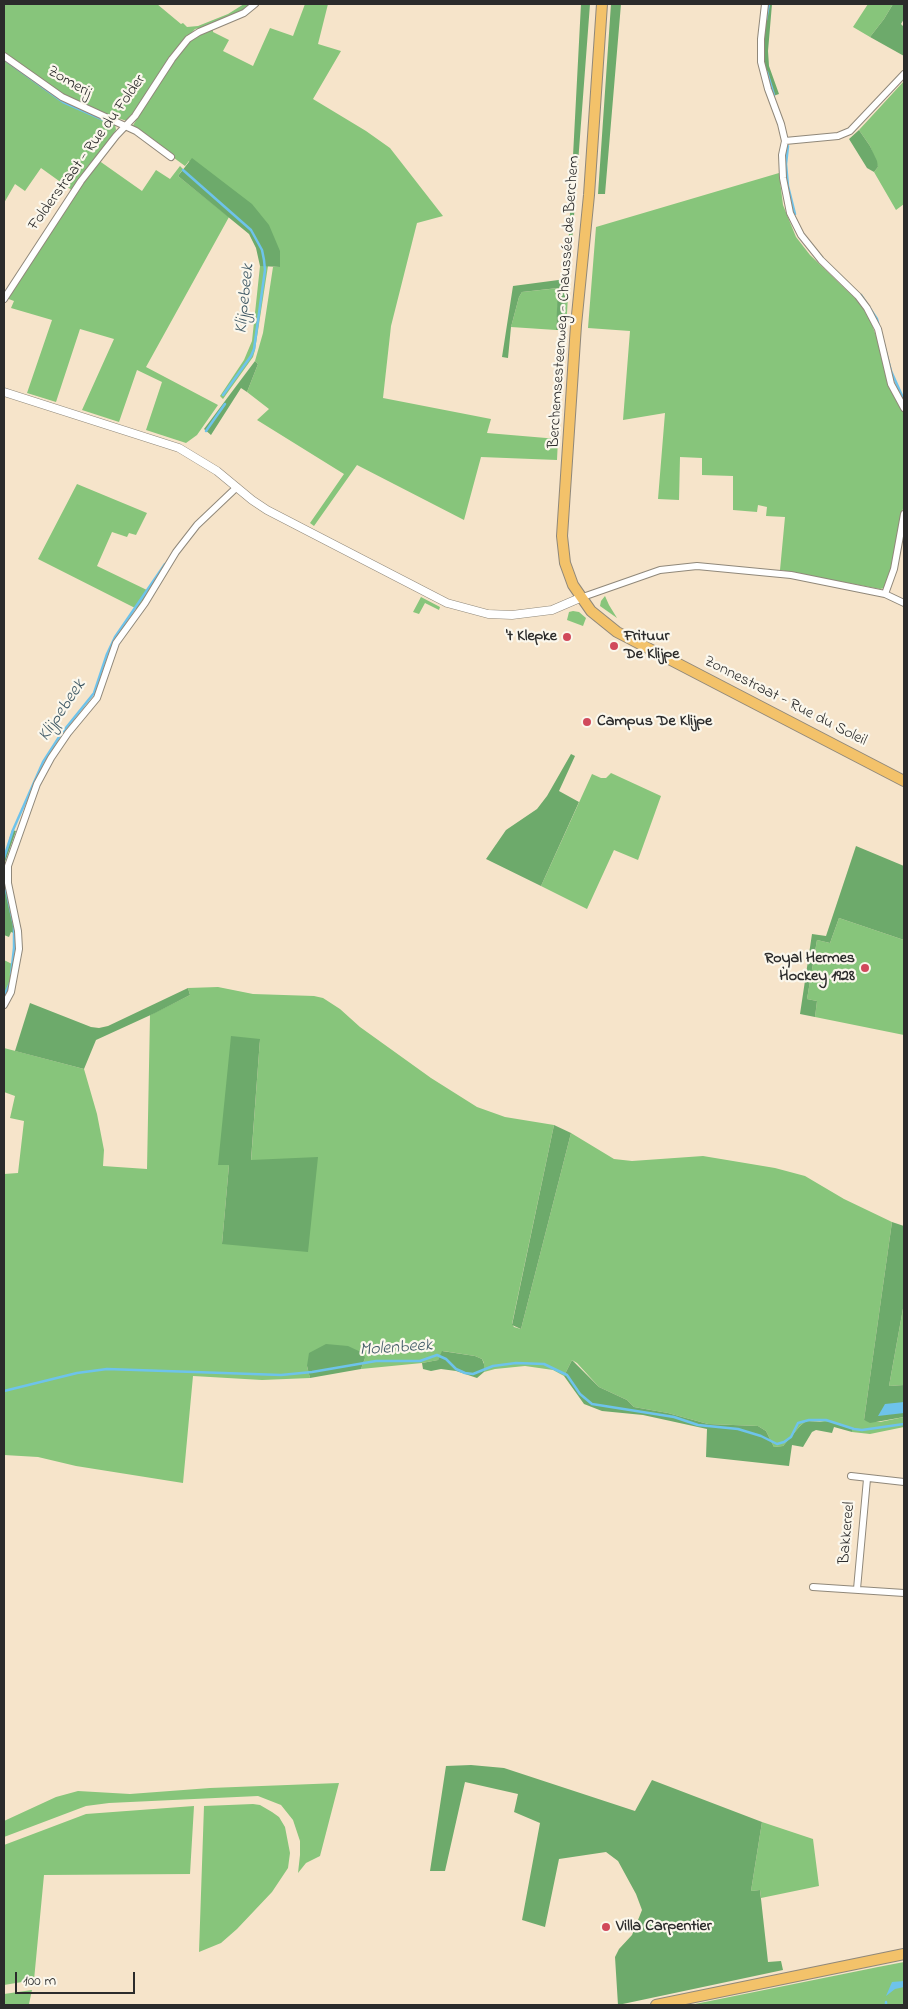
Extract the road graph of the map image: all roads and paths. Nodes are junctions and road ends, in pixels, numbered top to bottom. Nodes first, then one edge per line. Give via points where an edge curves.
1 (255, 4) edge
2 (602, 4) edge
3 (765, 4) edge
4 (4, 56) edge
5 (904, 74) edge
6 (125, 125) junction
7 (785, 141) junction
8 (171, 157) dead end
9 (4, 299) edge
10 (4, 392) edge
11 (904, 408) edge
12 (237, 487) junction
13 (904, 514) edge
14 (885, 594) junction
15 (580, 598) junction
16 (904, 603) edge
17 (904, 781) edge
18 (4, 1005) edge
19 (851, 1476) dead end
20 (867, 1479) junction
21 (904, 1482) edge
22 (813, 1587) dead end
23 (857, 1589) junction
24 (904, 1593) edge
25 (904, 1954) edge
26 (656, 2005) edge

1 - 6 street, Folderstraat - Rue du Folder via 244,13 188,40 135,116
2 - 15 main road, Berchemsesteenweg - Chaussée de Berchem via 562,536 565,563
3 - 7 street via 761,62
4 - 6 street, Zomerij via 62,97
5 - 7 street via 850,131 838,136
6 - 8 street, Zomerij
6 - 9 street, Folderstraat - Rue du Folder via 82,181
7 - 11 street via 783,178 794,222 826,266 867,308 878,329 892,384
10 - 12 street via 179,448 200,459
12 - 15 street via 267,510 457,607 488,614 524,614 552,610
12 - 18 street via 197,525 176,552 116,643 97,698 68,733 37,784 8,866 19,949 11,992
13 - 14 street via 894,569
14 - 15 street via 791,575 697,566 660,570
14 - 16 street
15 - 17 main road, Zonnestraat - Rue du Soleil via 617,632
19 - 20 street
20 - 21 street
20 - 23 street, Bakkereel
22 - 23 street, Bakkereel
23 - 24 street, Bakkereel
25 - 26 main road

